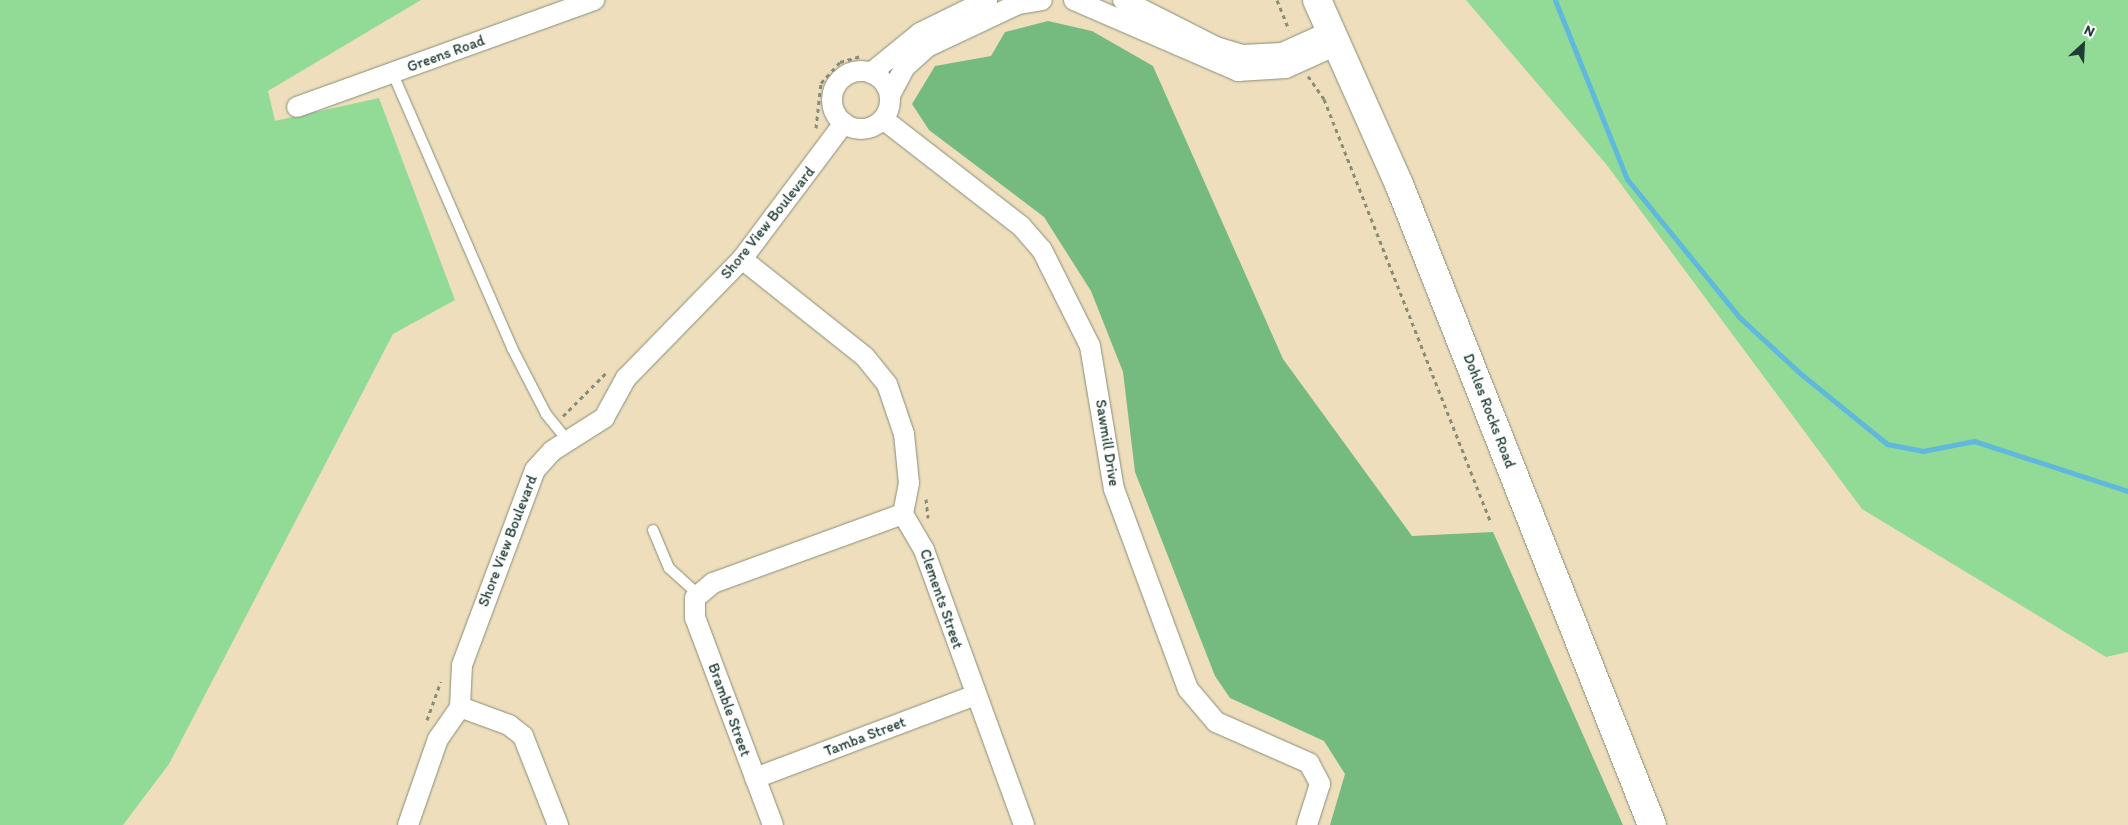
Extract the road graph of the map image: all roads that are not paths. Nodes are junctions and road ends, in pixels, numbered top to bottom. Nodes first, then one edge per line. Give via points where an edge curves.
1 (594, 0) edge
2 (987, 0) edge
3 (1042, 0) edge
4 (1074, 0) edge
5 (1123, 0) edge
6 (1317, 0) edge
7 (1334, 38) junction
8 (869, 63) junction
9 (393, 74) junction
10 (890, 95) junction
11 (297, 107) dead end
12 (883, 119) junction
13 (844, 124) junction
14 (742, 258) junction
15 (567, 440) junction
16 (903, 514) junction
17 (653, 530) dead end
18 (698, 594) junction
19 (976, 695) junction
20 (460, 707) junction
21 (755, 778) junction
22 (408, 825) edge
23 (558, 825) edge
24 (773, 825) edge
25 (1024, 825) edge
26 (1307, 825) edge
27 (1652, 825) edge

1 - 9 street, Greens Road
2 - 8 street
3 - 10 street via 1010,8 927,47 905,67
4 - 7 street via 1099,7 1207,61 1238,71 1286,68
5 - 7 street via 1216,47 1242,55 1282,53
6 - 7 street, Dohles Rocks Road
7 - 27 street, Dohles Rocks Road via 1399,184
8 - 10 street
8 - 13 street via 838,83 834,109
9 - 11 street, Greens Road
9 - 15 lane via 512,348 546,414
10 - 12 street
12 - 13 street via 860,129
12 - 26 street, Sawmill Drive via 1021,226 1042,250 1094,359 1114,489 1188,689 1216,722 1309,763 1320,784
13 - 14 street, Shore View Boulevard
14 - 15 street, Shore View Boulevard via 626,378 604,418
14 - 16 street via 859,352 887,384 904,434 909,479
15 - 20 street, Shore View Boulevard via 542,460 524,492 462,668
16 - 18 street via 712,583
16 - 19 street, Clements Street via 921,542
17 - 18 lane via 668,568
18 - 21 street, Bramble Street via 695,618
19 - 21 street, Tamba Street
19 - 25 street, Clements Street
20 - 22 street via 438,739
20 - 23 street via 509,725 523,736
21 - 24 street, Bramble Street

